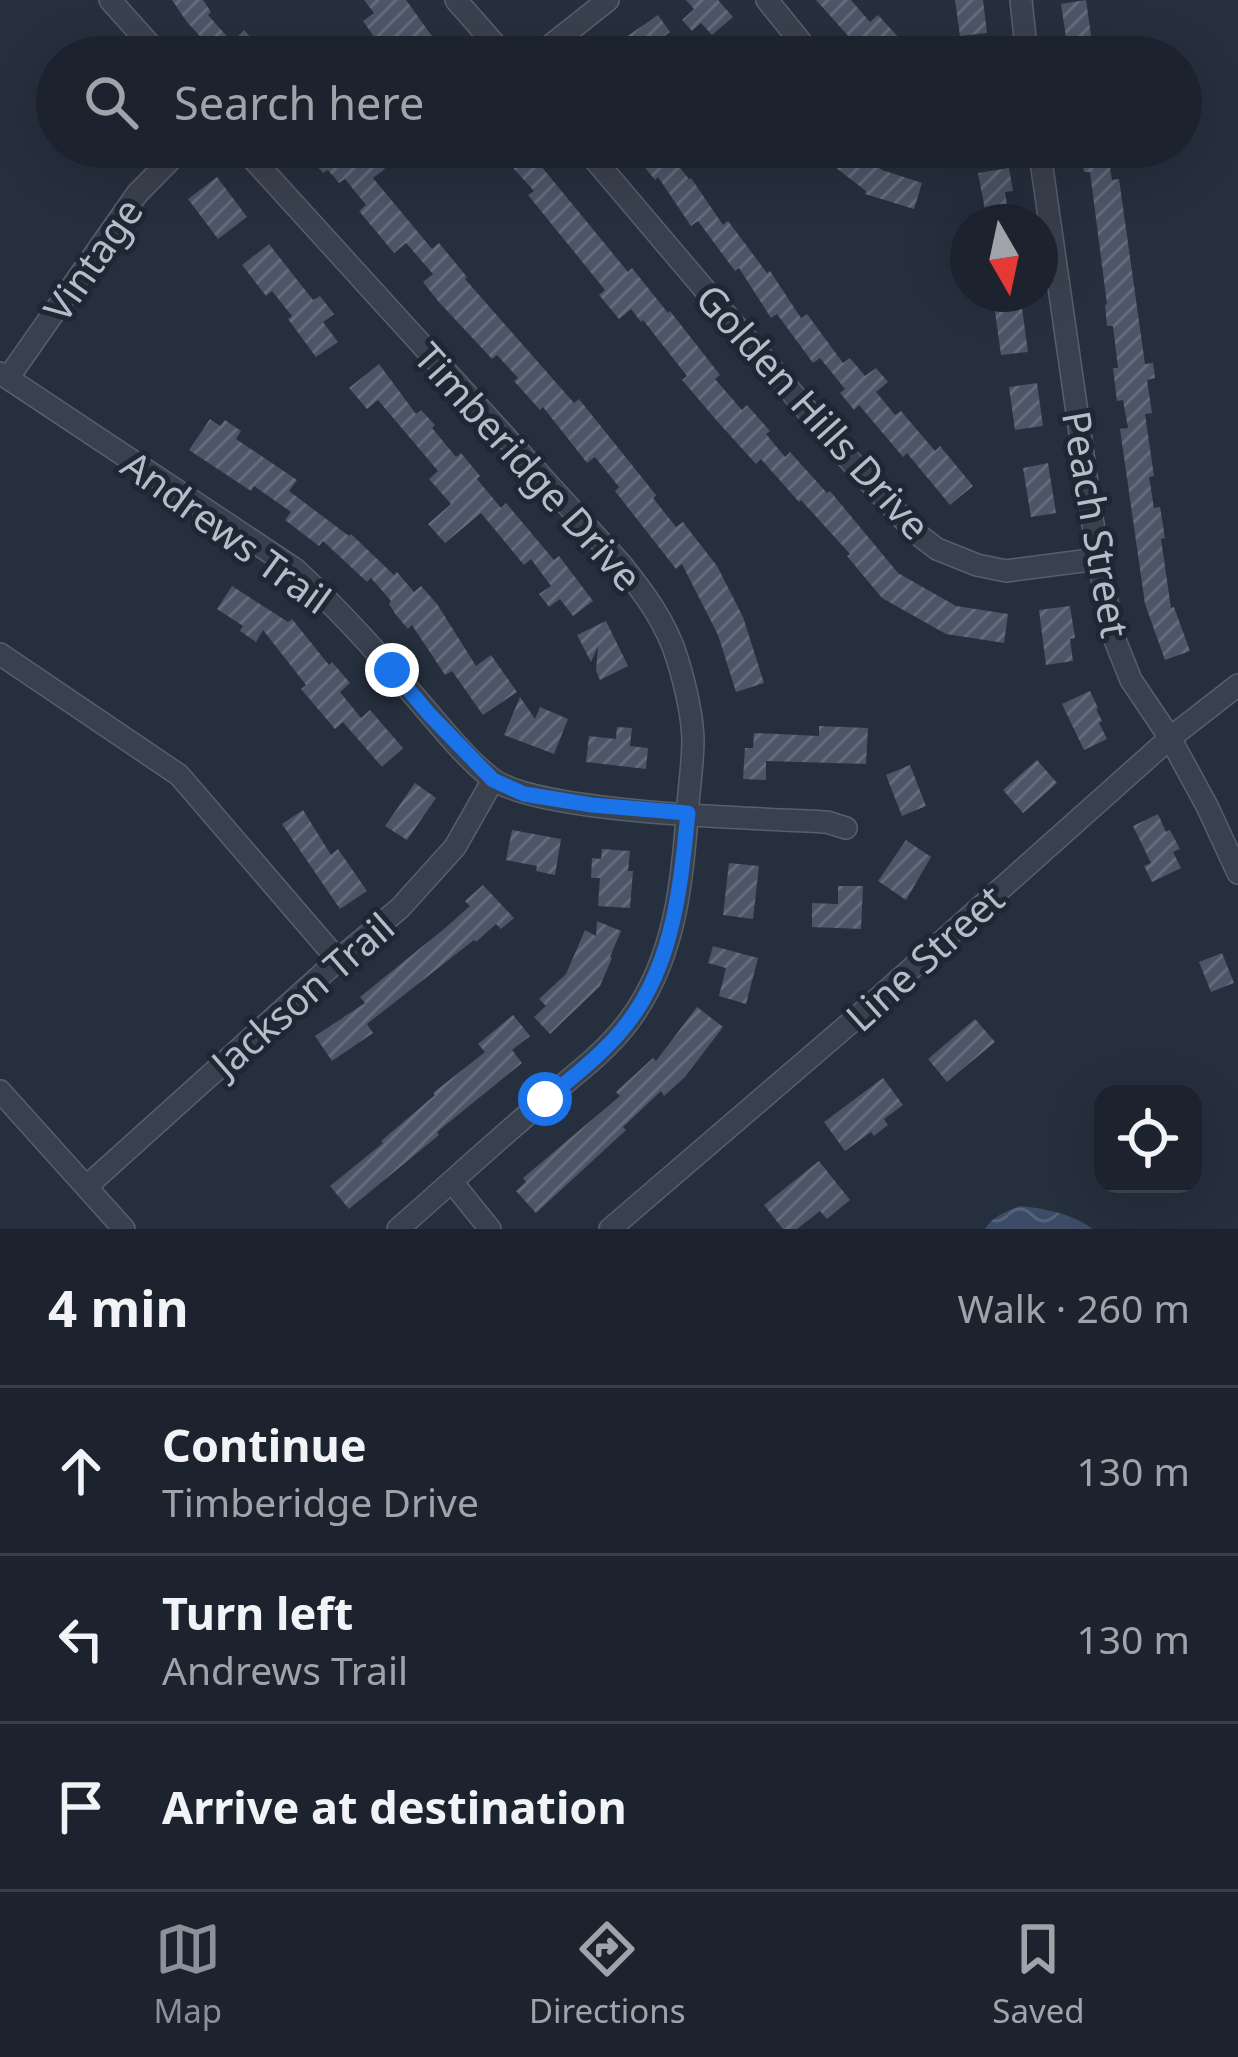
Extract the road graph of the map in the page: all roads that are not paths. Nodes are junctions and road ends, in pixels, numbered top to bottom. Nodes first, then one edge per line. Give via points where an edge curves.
1 (110, 0) edge
2 (456, 0) edge
3 (608, 0) edge
4 (767, 0) edge
5 (1021, 0) edge
6 (142, 36) edge
7 (488, 36) edge
8 (563, 36) edge
9 (797, 36) edge
10 (1025, 36) edge
11 (162, 168) edge
12 (261, 168) edge
13 (602, 168) edge
14 (1042, 168) edge
15 (4, 376) edge
16 (1097, 559) junction
17 (0, 653) edge
18 (1238, 685) edge
19 (1170, 738) junction
20 (493, 780) junction
21 (688, 813) junction
22 (845, 828) dead end
23 (1238, 873) edge
24 (338, 960) junction
25 (0, 1091) edge
26 (452, 1182) junction
27 (87, 1186) junction
28 (124, 1229) edge
29 (398, 1229) edge
30 (490, 1229) edge
31 (610, 1229) edge

1 - 6 street
2 - 7 street
3 - 8 street
4 - 9 street
5 - 10 street
11 - 15 street, Vintage
12 - 21 street, Timberidge Drive via 651,603 688,699
13 - 16 street, Golden Hills Drive via 916,532 977,566 1006,572
14 - 16 street, Peach Street
15 - 20 street, Andrews Trail via 295,569
16 - 19 street, Peach Street via 1131,680
17 - 24 street via 179,775
18 - 19 street, Line Street
19 - 23 street, Peach Street
19 - 31 street, Line Street
20 - 21 street, Andrews Trail via 524,794
20 - 24 street, Jackson Trail via 455,847
21 - 22 street, Andrews Trail
21 - 26 street, Timberidge Drive via 671,932 633,1015 592,1062
24 - 27 street, Jackson Trail
25 - 27 street
26 - 29 street, Timberidge Drive
26 - 30 street
27 - 28 street

